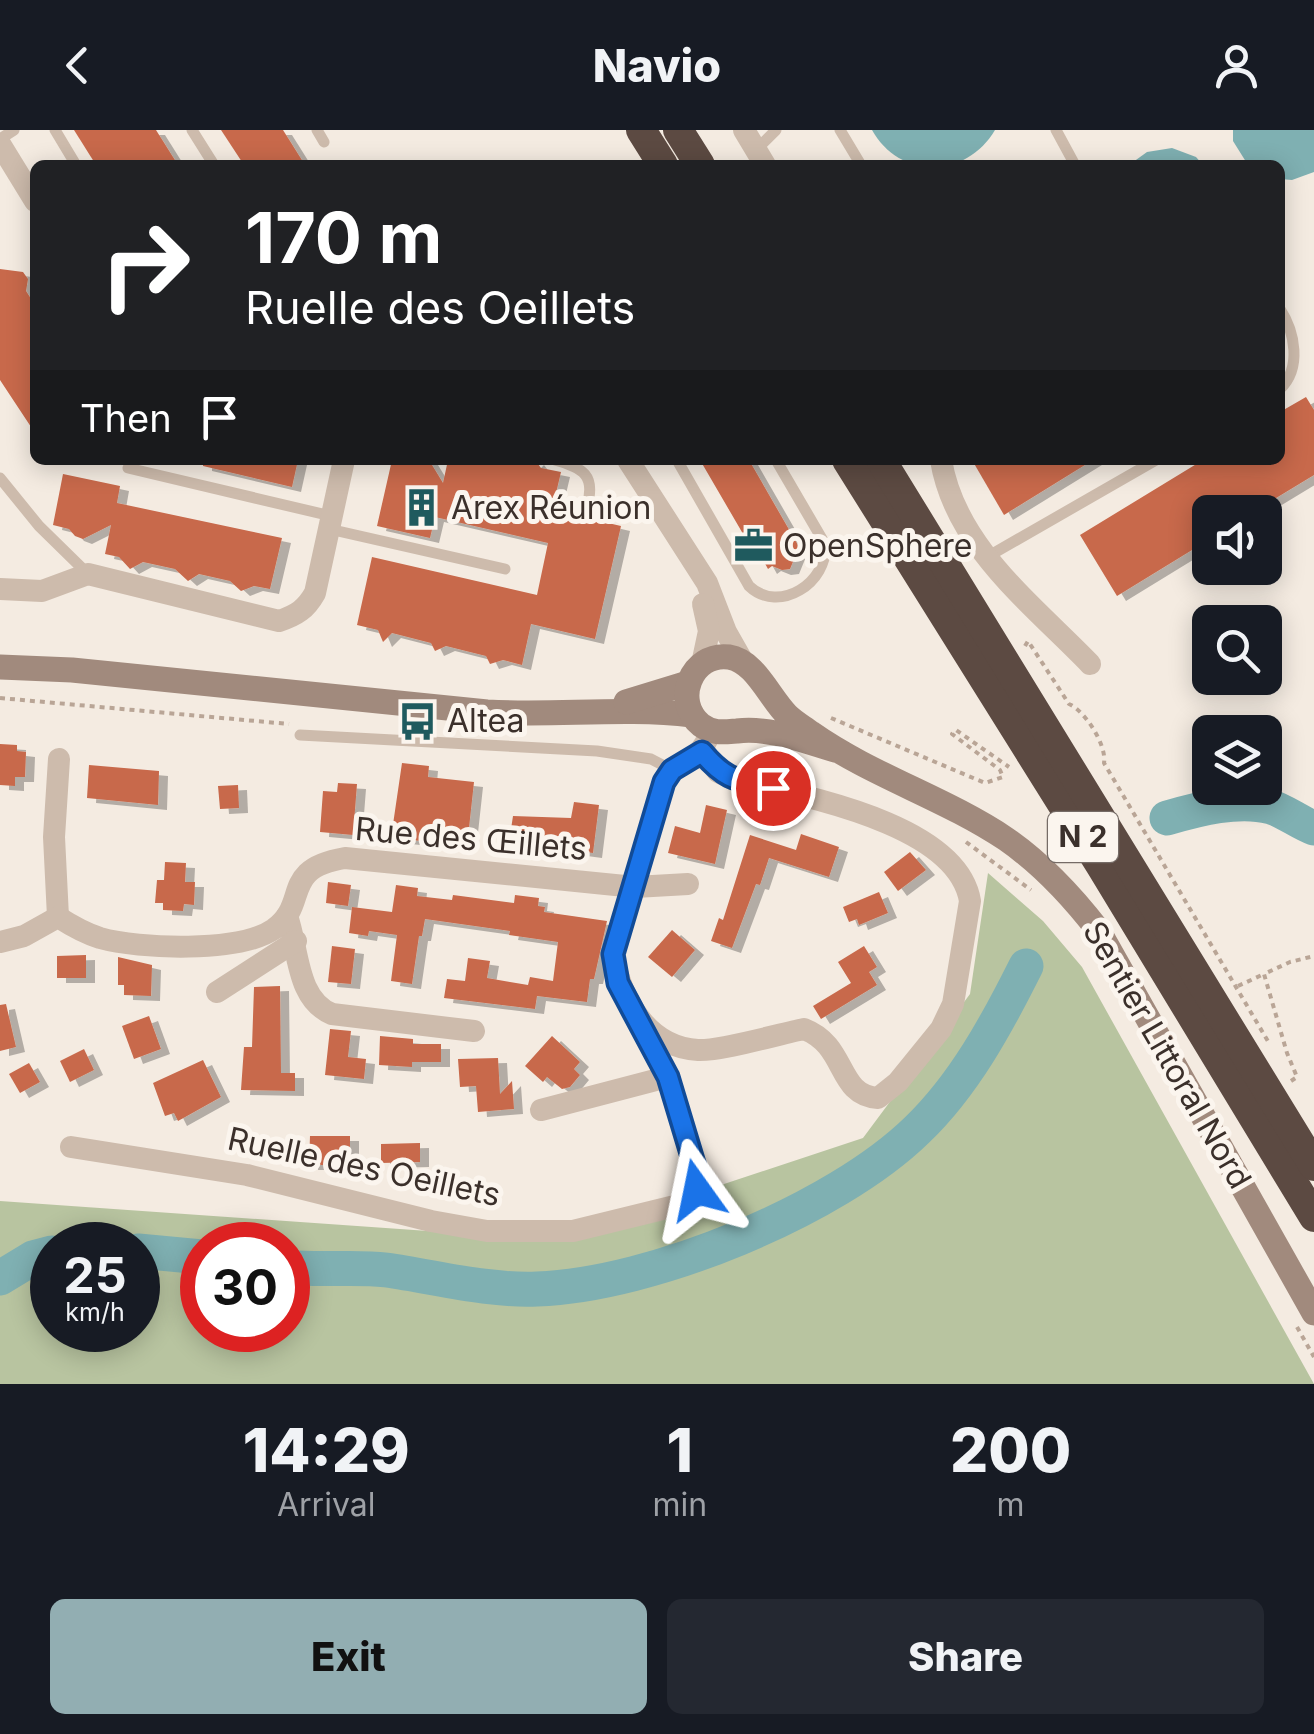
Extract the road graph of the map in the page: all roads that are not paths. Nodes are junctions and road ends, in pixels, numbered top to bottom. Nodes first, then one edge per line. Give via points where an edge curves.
1 (14, 130) edge
2 (55, 130) edge
3 (192, 130) edge
4 (641, 130) edge
5 (678, 130) edge
6 (776, 130) edge
7 (840, 130) edge
8 (1056, 130) edge
9 (0, 141) edge
10 (755, 148) edge
11 (73, 160) edge
12 (211, 160) edge
13 (659, 160) edge
14 (697, 160) edge
15 (859, 160) edge
16 (1071, 160) edge
17 (30, 192) edge
18 (1285, 318) edge
19 (1285, 386) edge
20 (343, 465) edge
21 (571, 465) edge
22 (631, 465) edge
23 (680, 465) edge
24 (779, 465) edge
25 (850, 465) edge
26 (884, 465) edge
27 (943, 465) edge
28 (1147, 465) edge
29 (128, 468) dead end
30 (0, 478) edge
31 (588, 506) dead end
32 (330, 523) junction
33 (690, 558) junction
34 (987, 558) junction
35 (505, 569) dead end
36 (88, 574) junction
37 (0, 589) edge
38 (743, 662) junction
39 (1090, 664) dead end
40 (0, 666) edge
41 (695, 674) junction
42 (762, 686) junction
43 (597, 709) junction
44 (740, 730) junction
45 (701, 733) junction
46 (300, 735) dead end
47 (834, 750) junction
48 (58, 758) dead end
49 (672, 770) junction
50 (688, 884) dead end
51 (634, 887) junction
52 (287, 916) junction
53 (58, 917) junction
54 (296, 941) junction
55 (0, 942) edge
56 (217, 992) dead end
57 (634, 1011) junction
58 (474, 1031) dead end
59 (668, 1077) junction
60 (541, 1110) dead end
61 (71, 1147) dead end
62 (1314, 1166) edge
63 (1314, 1217) edge
64 (1305, 1318) edge

1 - 9 lane
2 - 11 lane
3 - 12 lane
4 - 13 highway
5 - 14 highway
6 - 10 lane
7 - 15 lane
8 - 16 lane
9 - 17 street
18 - 19 lane via 1294,352
20 - 32 street
21 - 31 lane via 588,477
22 - 33 street
23 - 24 lane via 749,586 771,600 813,580 826,556
25 - 63 highway, N 2
26 - 62 highway, N 2
27 - 34 street via 954,505
28 - 34 lane
29 - 32 lane
30 - 36 lane
32 - 35 lane
32 - 36 street via 315,593 308,606 280,621
33 - 38 street
33 - 41 street via 709,631
34 - 39 street
36 - 37 street via 42,592
38 - 41 street via 722,657
38 - 42 street
40 - 43 street via 487,712
41 - 43 street
41 - 45 street via 686,699
42 - 44 street via 759,712
42 - 47 street via 788,717
43 - 45 street
44 - 45 street
44 - 47 street
45 - 49 street
45 - 57 street, Ruelle des Oeillets via 718,772 871,815 920,840 955,869 970,901 953,1004 920,1056 878,1098 849,1084 821,1036 804,1029 699,1050 654,1034
46 - 49 lane via 597,751 650,759
47 - 64 street via 1004,838 1070,893 1098,930
48 - 53 street
49 - 51 street, Ruelle des Oeillets
50 - 51 street, Rue des Œillets
51 - 52 street, Rue des Œillets via 345,858 307,873
51 - 57 street, Ruelle des Oeillets via 613,954 618,983
52 - 53 street via 240,943 211,946 113,941
52 - 54 street
53 - 55 street
54 - 56 street
54 - 58 street via 308,998 318,1008
57 - 59 street, Ruelle des Oeillets
59 - 60 street
59 - 61 street, Ruelle des Oeillets via 697,1190 683,1204 573,1231 468,1228 247,1176

